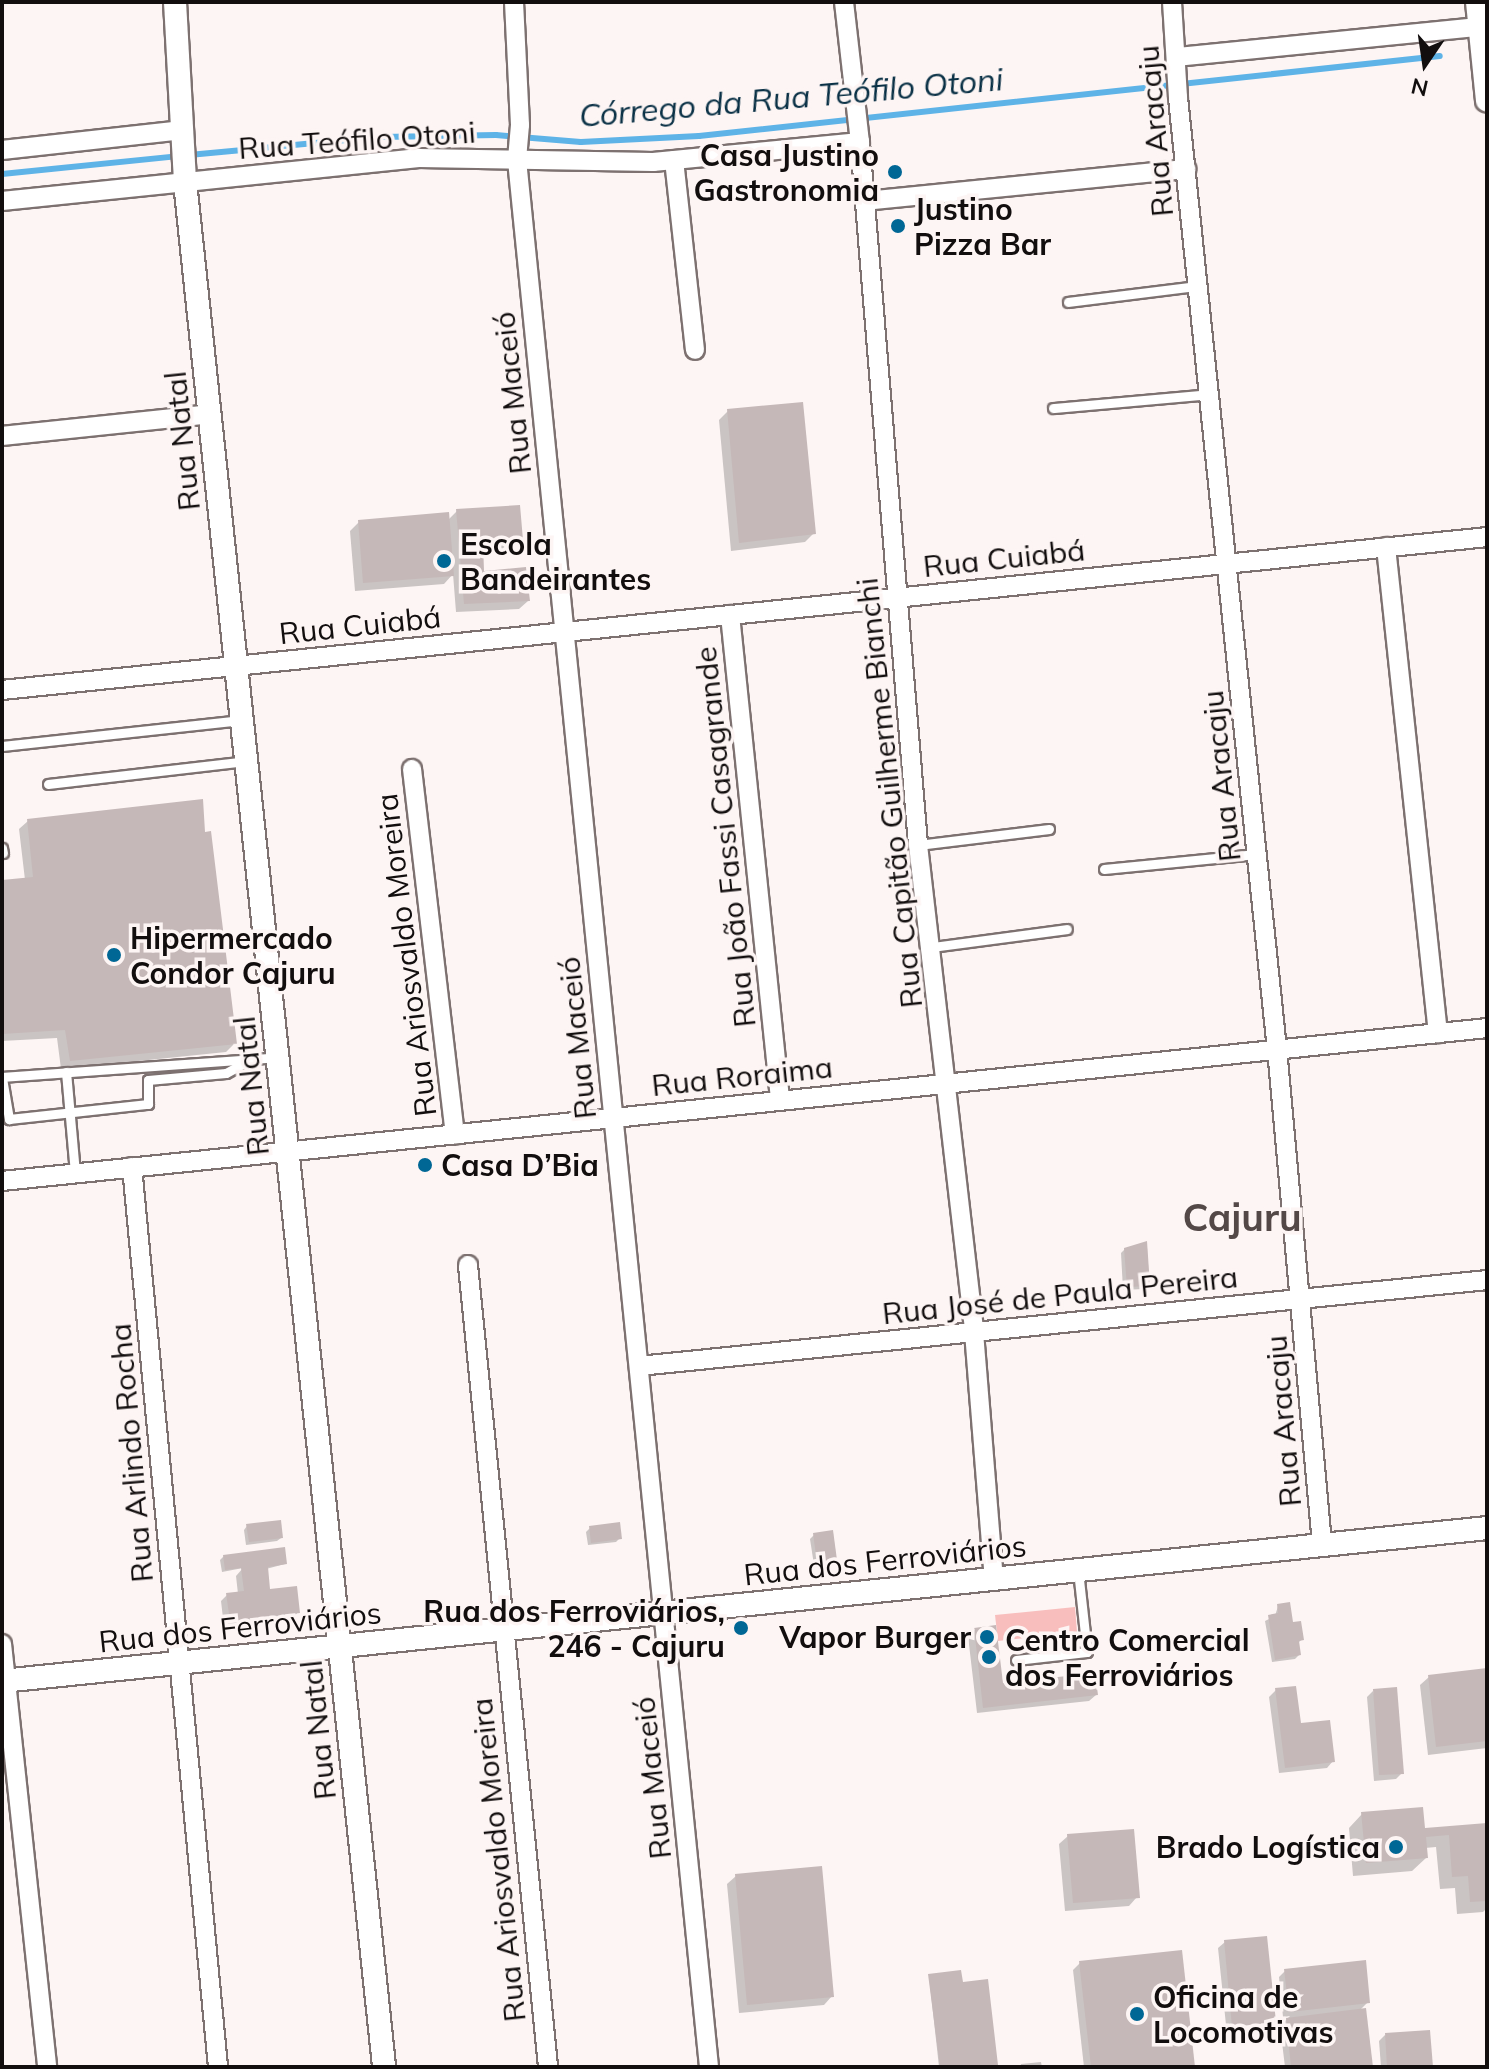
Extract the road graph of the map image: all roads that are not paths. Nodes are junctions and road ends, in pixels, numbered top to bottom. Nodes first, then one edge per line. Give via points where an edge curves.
1 (175, 2) edge
2 (514, 2) edge
3 (844, 2) edge
4 (1172, 2) edge
5 (1477, 2) edge
6 (1480, 27) junction
7 (1178, 65) junction
8 (1487, 100) edge
9 (183, 130) junction
10 (859, 136) junction
11 (2, 150) edge
12 (517, 160) junction
13 (674, 160) junction
14 (1186, 169) junction
15 (185, 182) junction
16 (2, 201) edge
17 (865, 201) junction
18 (1197, 286) junction
19 (1068, 302) dead end
20 (695, 350) dead end
21 (1209, 394) junction
22 (1053, 408) dead end
23 (210, 414) junction
24 (2, 436) edge
25 (1487, 537) edge
26 (1386, 547) junction
27 (1228, 563) junction
28 (897, 597) junction
29 (730, 615) junction
30 (564, 632) junction
31 (236, 666) junction
32 (2, 690) edge
33 (242, 720) junction
34 (2, 746) edge
35 (246, 761) junction
36 (412, 769) dead end
37 (48, 784) dead end
38 (1049, 829) dead end
39 (918, 845) junction
40 (1256, 854) junction
41 (1104, 869) dead end
42 (1067, 929) dead end
43 (932, 947) junction
44 (1487, 1028) edge
45 (1438, 1033) junction
46 (1277, 1049) junction
47 (278, 1057) junction
48 (251, 1059) junction
49 (66, 1072) junction
50 (2, 1077) edge
51 (947, 1083) junction
52 (780, 1100) junction
53 (70, 1112) junction
54 (613, 1118) junction
55 (455, 1134) junction
56 (288, 1151) junction
57 (132, 1167) junction
58 (75, 1173) junction
59 (2, 1181) edge
60 (468, 1265) dead end
61 (1487, 1280) edge
62 (1301, 1299) junction
63 (974, 1332) junction
64 (639, 1366) junction
65 (1487, 1528) edge
66 (1322, 1545) junction
67 (1078, 1570) junction
68 (994, 1579) junction
69 (663, 1613) junction
70 (503, 1630) junction
71 (2, 1644) edge
72 (340, 1647) junction
73 (1016, 1660) dead end
74 (179, 1663) junction
75 (4, 1681) edge
76 (47, 2067) edge
77 (218, 2067) edge
78 (384, 2067) edge
79 (548, 2067) edge
80 (709, 2067) edge

1 - 9 street, Rua Natal
2 - 12 street, Rua Maceió
3 - 10 street, Rua Capitão Guilherme Bianchi
4 - 7 street, Rua Aracaju
5 - 6 street
6 - 7 street
6 - 8 street
7 - 14 street, Rua Aracaju
9 - 11 street
9 - 15 street, Rua Natal
10 - 13 street, Rua Teófilo Otoni
10 - 17 street, Rua Capitão Guilherme Bianchi
12 - 13 street, Rua Teófilo Otoni
12 - 15 street, Rua Teófilo Otoni via 419,158
12 - 30 street, Rua Maceió
13 - 20 street
14 - 17 street
14 - 18 street, Rua Aracaju
15 - 16 street, Rua Teófilo Otoni
15 - 23 street, Rua Natal
17 - 28 street, Rua Capitão Guilherme Bianchi
18 - 19 lane
18 - 21 street, Rua Aracaju
21 - 22 lane
21 - 27 street, Rua Aracaju
23 - 24 street
23 - 31 street, Rua Natal
25 - 26 street, Rua Cuiabá
26 - 27 street, Rua Cuiabá
26 - 45 street
27 - 28 street, Rua Cuiabá
27 - 40 street, Rua Aracaju
28 - 29 street, Rua Cuiabá
28 - 39 street, Rua Capitão Guilherme Bianchi
29 - 30 street, Rua Cuiabá
29 - 52 street, Rua João Fassi Casagrande
30 - 31 street, Rua Cuiabá
30 - 54 street, Rua Maceió
31 - 32 street, Rua Cuiabá
31 - 33 street, Rua Natal
33 - 34 lane
33 - 35 street, Rua Natal
35 - 37 lane
35 - 47 street, Rua Natal
36 - 55 street, Rua Ariosvaldo Moreira
38 - 39 lane
39 - 43 street, Rua Capitão Guilherme Bianchi
40 - 41 lane
40 - 46 street, Rua Aracaju
42 - 43 lane
43 - 51 street, Rua Capitão Guilherme Bianchi
44 - 45 street, Rua Roraima
45 - 46 street, Rua Roraima
46 - 51 street, Rua Roraima
46 - 62 street, Rua Aracaju
47 - 48 lane
47 - 56 street, Rua Natal
48 - 49 lane
48 - 53 lane via 226,1073 148,1080 148,1104
49 - 50 lane
49 - 53 lane
50 - 53 lane via 9,1119
51 - 52 street, Rua Roraima
51 - 63 street, Rua Capitão Guilherme Bianchi
52 - 54 street, Rua Roraima
53 - 58 lane
54 - 55 street, Rua Roraima
54 - 64 street, Rua Maceió
55 - 56 street, Rua Roraima
56 - 57 street, Rua Roraima
56 - 72 street, Rua Natal
57 - 58 street, Rua Roraima
57 - 74 street, Rua Arlindo Rocha
58 - 59 street, Rua Roraima
60 - 70 street, Rua Ariosvaldo Moreira
61 - 62 street, Rua José de Paula Pereira
62 - 63 street, Rua José de Paula Pereira
62 - 66 street, Rua Aracaju
63 - 64 street, Rua José de Paula Pereira
63 - 68 street, Rua Capitão Guilherme Bianchi
64 - 69 street, Rua Maceió
65 - 66 street, Rua dos Ferroviários
66 - 67 street, Rua dos Ferroviários
67 - 68 street, Rua dos Ferroviários
67 - 73 lane via 1087,1652
68 - 69 street, Rua dos Ferroviários
69 - 70 street, Rua dos Ferroviários
69 - 80 street, Rua Maceió
70 - 72 street, Rua dos Ferroviários
70 - 79 street, Rua Ariosvaldo Moreira
71 - 75 street
72 - 74 street, Rua dos Ferroviários
72 - 78 street, Rua Natal
74 - 75 street, Rua dos Ferroviários
74 - 77 street, Rua Arlindo Rocha
75 - 76 street

